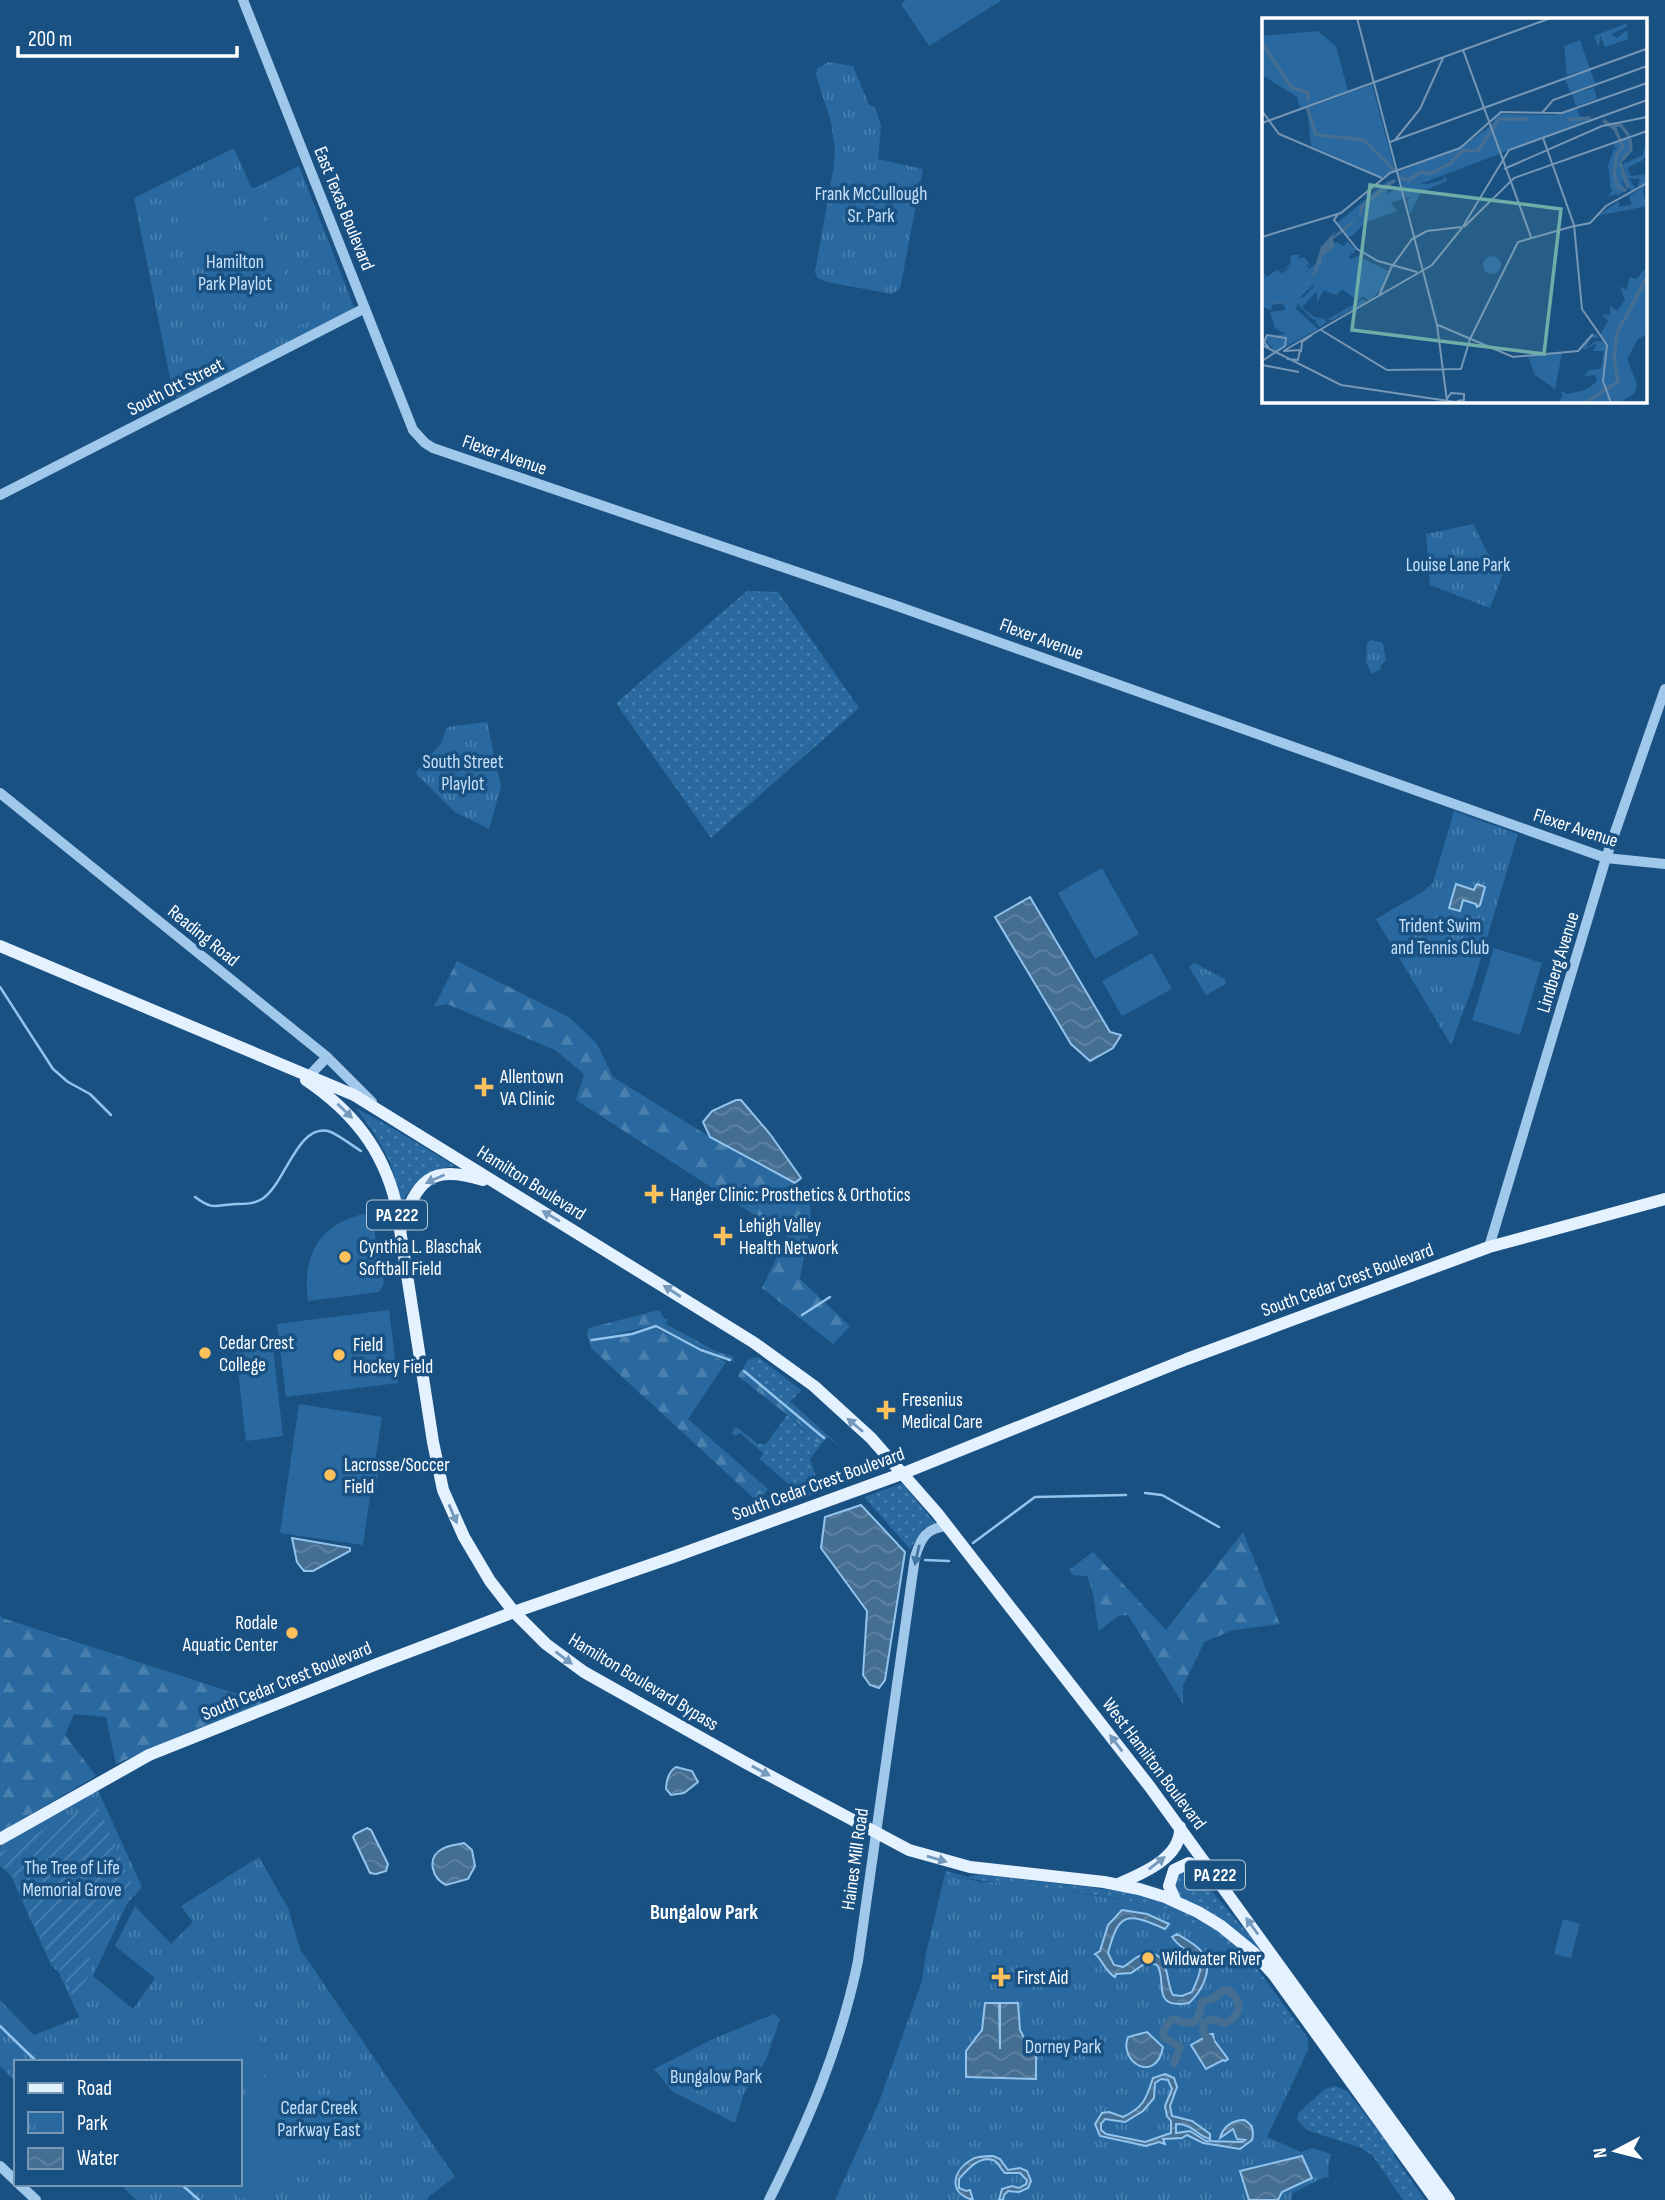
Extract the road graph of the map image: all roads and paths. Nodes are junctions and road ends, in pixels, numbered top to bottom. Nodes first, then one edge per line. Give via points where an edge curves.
1 (243, 0) edge
2 (365, 308) junction
3 (413, 429) joint
4 (0, 495) edge
5 (1665, 689) edge
6 (0, 793) edge
7 (1606, 858) junction
8 (1665, 864) edge
9 (0, 946) edge
10 (327, 1057) junction
11 (291, 1070) junction
12 (309, 1076) junction
13 (380, 1110) junction
14 (500, 1185) junction
15 (1665, 1199) edge
16 (400, 1233) junction
17 (1489, 1247) junction
18 (904, 1473) junction
19 (947, 1526) junction
20 (972, 1558) joint
21 (514, 1612) junction
22 (1180, 1827) junction
23 (874, 1831) junction
24 (0, 1839) edge
25 (1214, 1874) junction
26 (1117, 1884) junction
27 (1176, 1902) junction
28 (0, 2166) edge
29 (14, 2179) edge
30 (21, 2186) edge
31 (36, 2200) edge
32 (768, 2200) edge
33 (1436, 2200) edge
34 (1450, 2200) edge

1 - 2 street, East Texas Boulevard
2 - 3 street, East Texas Boulevard
2 - 4 street, South Ott Street
3 - 7 street, Flexer Avenue via 435,449 897,606
5 - 7 street, Lindberg Avenue
6 - 10 street, Reading Road
7 - 8 street, Flexer Avenue
7 - 17 street, Lindberg Avenue
9 - 11 main road, Hamilton Boulevard / PA 222
10 - 12 street
10 - 13 street, Reading Road
11 - 12 main road, Hamilton Boulevard / PA 222
11 -> 16 main road, Hamilton Boulevard Bypass / PA 222 via 345,1109 368,1137 391,1186
12 - 13 main road, Hamilton Boulevard / PA 222
13 - 14 main road, Hamilton Boulevard / PA 222
14 -> 16 main road via 464,1174 436,1176 416,1191
18 -> 14 main road, Hamilton Boulevard / PA 222 via 814,1386 753,1342
15 - 17 main road, South Cedar Crest Boulevard
16 -> 21 main road, Hamilton Boulevard Bypass / PA 222 via 443,1490 476,1560
17 - 18 main road, South Cedar Crest Boulevard via 1187,1359
18 - 19 main road, Hamilton Boulevard / PA 222
18 - 21 main road, South Cedar Crest Boulevard
19 - 20 main road, Hamilton Boulevard / PA 222
19 -> 23 street, Haines Mill Road via 930,1530 915,1557
22 -> 20 main road, West Hamilton Boulevard / PA 222
21 -> 23 main road, Hamilton Boulevard Bypass / PA 222 via 584,1672
21 - 24 main road, South Cedar Crest Boulevard via 149,1755
22 - 25 main road, West Hamilton Boulevard / PA 222
26 -> 22 main road via 1164,1858 1179,1840
23 -> 26 main road, Hamilton Boulevard Bypass / PA 222 via 909,1850 949,1862
23 - 32 street, Haines Mill Road via 858,1961 848,2003 826,2077
25 - 27 main road via 1194,1864 1174,1870 1169,1881
34 -> 25 main road, West Hamilton Boulevard / PA 222
26 - 27 main road, Hamilton Boulevard Bypass / PA 222
27 - 33 main road, PA 222 via 1221,1926 1264,1963
28 - 29 street
30 - 31 street

